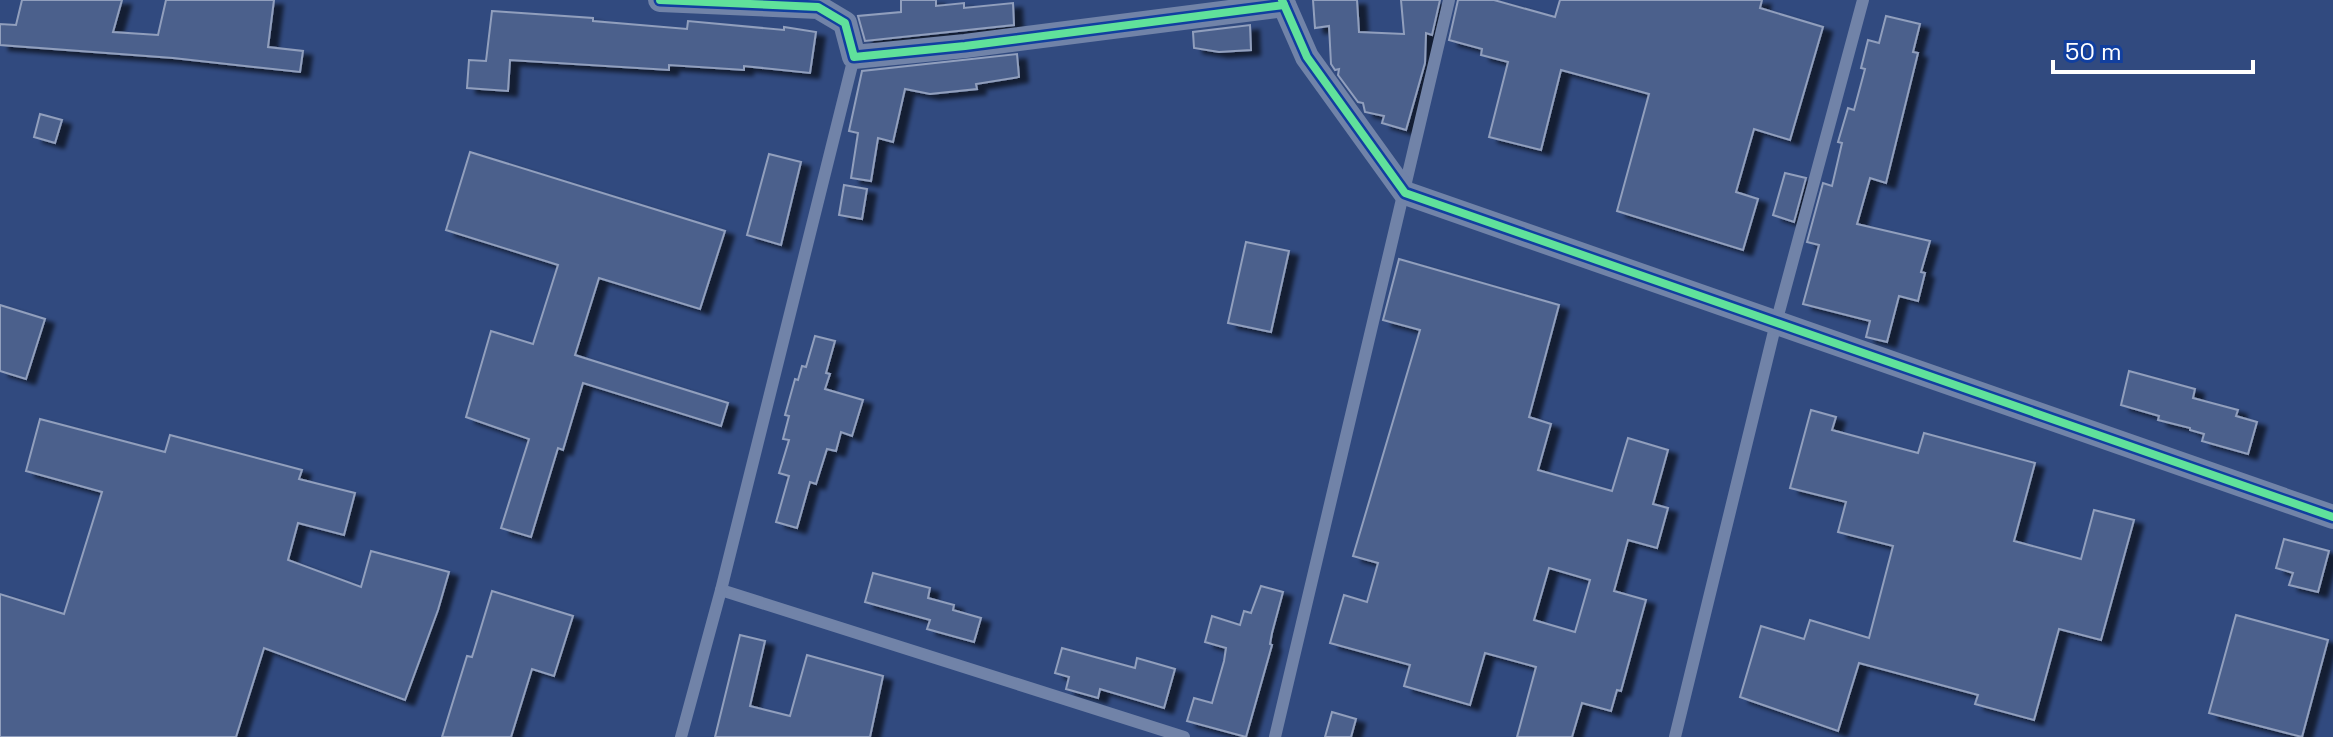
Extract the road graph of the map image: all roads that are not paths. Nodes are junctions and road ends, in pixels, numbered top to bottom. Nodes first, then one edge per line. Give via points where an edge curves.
1 (660, 0) edge
2 (1449, 0) edge
3 (1863, 0) edge
4 (1283, 3) edge
5 (854, 57) junction
6 (1405, 193) junction
7 (1776, 323) junction
8 (2333, 517) edge
9 (721, 590) junction
10 (681, 737) edge
11 (1184, 737) edge
12 (1275, 737) edge
13 (1675, 737) edge

1 - 5 street via 818,7 845,23
2 - 6 lane
3 - 7 lane
4 - 5 street
4 - 6 street via 1307,57
5 - 9 lane
6 - 7 street
6 - 12 lane
7 - 8 street
7 - 13 lane
9 - 10 lane
9 - 11 lane

